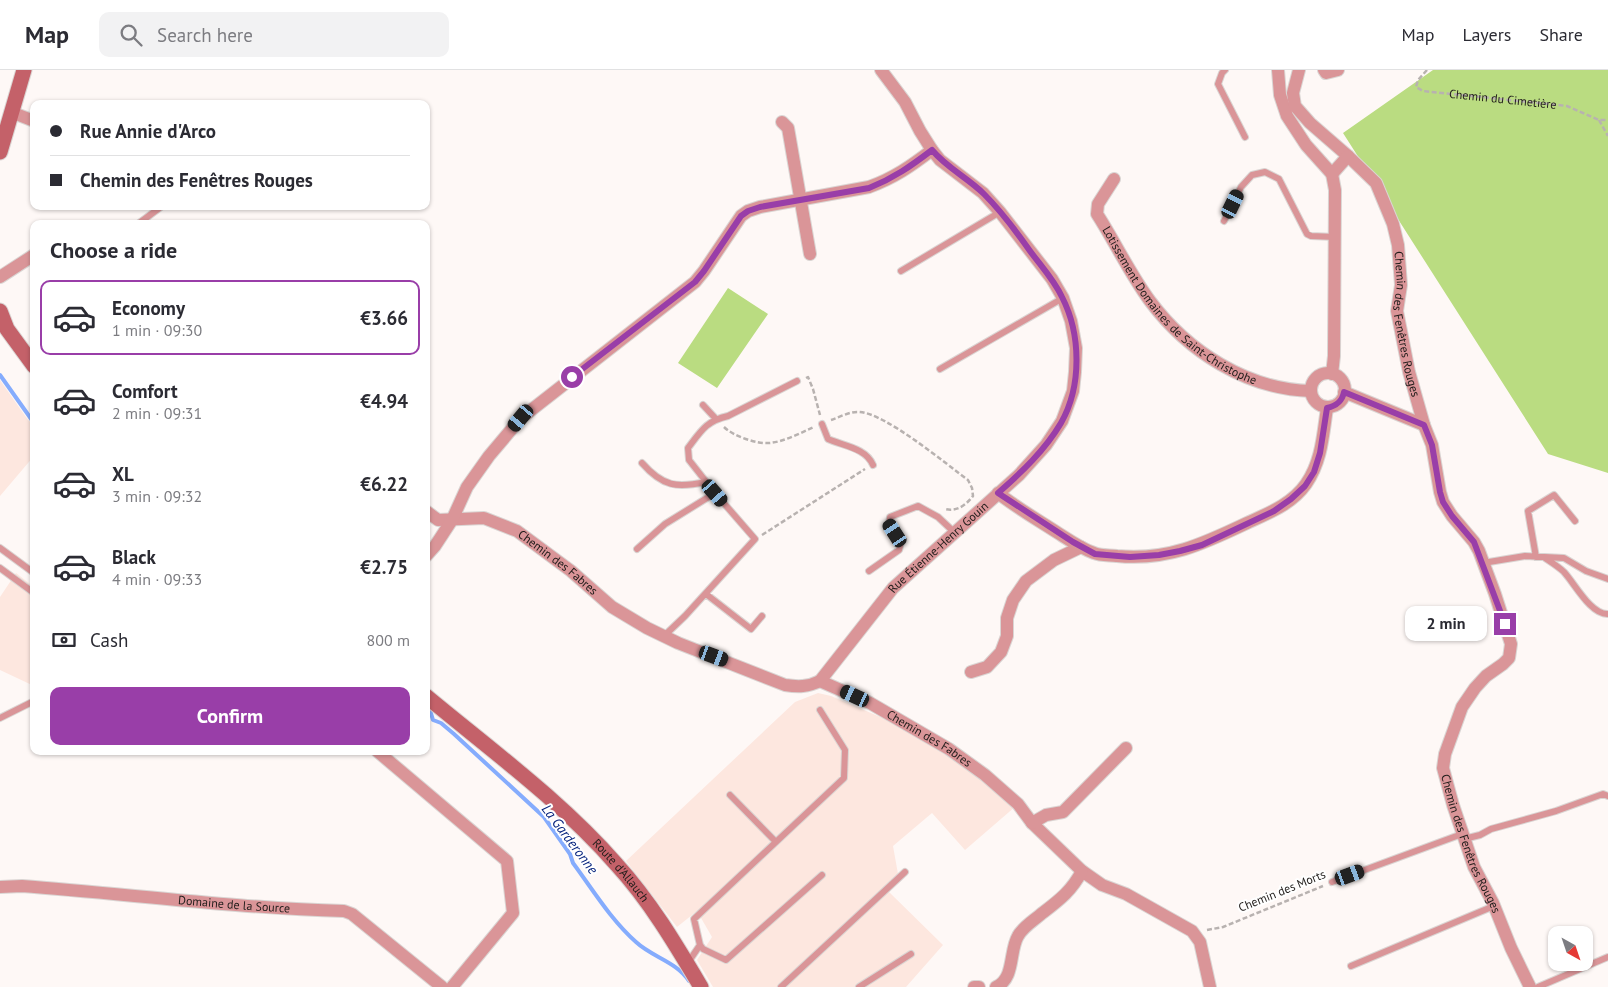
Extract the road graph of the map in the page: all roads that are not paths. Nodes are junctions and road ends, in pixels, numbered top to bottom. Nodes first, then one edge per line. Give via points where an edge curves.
1 (24, 70) edge
2 (881, 70) edge
3 (1224, 70) edge
4 (1278, 70) edge
5 (1299, 70) edge
6 (1324, 70) edge
7 (1338, 70) edge
8 (12, 112) junction
9 (30, 119) edge
10 (782, 122) dead end
11 (1244, 137) dead end
12 (932, 150) junction
13 (0, 152) edge
14 (1348, 156) junction
15 (1332, 174) junction
16 (1114, 179) dead end
17 (801, 200) junction
18 (157, 210) edge
19 (1000, 212) junction
20 (143, 220) edge
21 (1224, 221) dead end
22 (1334, 237) junction
23 (810, 254) dead end
24 (30, 258) edge
25 (901, 271) dead end
26 (0, 277) edge
27 (1063, 298) junction
28 (0, 310) edge
29 (30, 361) edge
30 (940, 369) dead end
31 (1332, 374) junction
32 (797, 381) dead end
33 (1310, 391) junction
34 (1344, 392) junction
35 (703, 405) dead end
36 (1327, 408) junction
37 (716, 419) junction
38 (822, 424) road end
39 (1424, 425) junction
40 (642, 463) dead end
41 (873, 465) dead end
42 (706, 482) junction
43 (715, 493) junction
44 (998, 493) junction
45 (430, 514) edge
46 (452, 520) junction
47 (1575, 521) dead end
48 (954, 532) junction
49 (1081, 547) junction
50 (0, 548) edge
51 (637, 549) dead end
52 (430, 552) edge
53 (1536, 557) junction
54 (1544, 557) junction
55 (1483, 563) junction
56 (0, 568) edge
57 (30, 569) edge
58 (869, 571) dead end
59 (1608, 579) edge
60 (30, 590) edge
61 (706, 594) junction
62 (1608, 614) edge
63 (762, 616) dead end
64 (664, 636) junction
65 (971, 672) dead end
66 (820, 681) junction
67 (430, 699) edge
68 (30, 704) edge
69 (820, 710) dead end
70 (0, 718) edge
71 (1126, 748) dead end
72 (382, 755) edge
73 (730, 795) dead end
74 (1608, 796) edge
75 (1032, 823) junction
76 (1463, 836) junction
77 (776, 842) junction
78 (1082, 871) junction
79 (905, 872) dead end
80 (822, 875) dead end
81 (1332, 882) road end
82 (0, 887) edge
83 (1494, 906) junction
84 (700, 945) junction
85 (911, 954) dead end
86 (1608, 957) edge
87 (687, 964) junction
88 (1352, 966) dead end
89 (442, 987) edge
90 (452, 987) edge
91 (701, 987) edge
92 (781, 987) edge
93 (859, 987) edge
94 (974, 987) edge
95 (980, 987) edge
96 (996, 987) edge
97 (1210, 987) edge
98 (1530, 987) edge
99 (1538, 987) edge

1 - 8 main road
2 - 12 street, Rue Étienne-Henry Gouin via 905,102
3 - 11 lane via 1218,84
4 - 15 street via 1280,95 1287,116 1306,145
5 - 14 street, Chemin des Fenêtres Rouges via 1293,93 1295,106
6 - 7 street via 1326,73
8 - 9 street
8 - 13 main road
10 - 17 street via 788,128
12 - 17 street via 903,172 869,188
12 - 19 street, Rue Étienne-Henry Gouin via 983,193
14 - 15 street
14 - 39 street, Chemin des Fenêtres Rouges via 1376,183 1394,224 1401,285 1397,311
15 - 22 street via 1336,197
16 - 33 street, Lotissement Domaines de Saint-Christophe via 1098,204 1096,214 1165,320 1201,353 1230,370 1252,380 1290,390
17 - 23 street
17 - 46 street via 760,207 741,216 695,282 521,418 467,487
18 - 20 lane
19 - 25 lane
19 - 27 street, Rue Étienne-Henry Gouin
21 - 22 lane via 1241,187 1252,175 1265,172 1279,179 1307,234
22 - 31 street
24 - 26 street
27 - 30 lane
27 - 44 street, Rue Étienne-Henry Gouin via 1076,348 1073,391 1062,421 1046,445
28 - 29 main road via 7,329
31 - 33 street via 1318,376
31 - 34 street via 1344,384
32 - 37 lane
33 - 36 street via 1315,402
34 - 36 street via 1342,400
34 - 39 street
35 - 37 lane
36 - 49 street via 1314,472 1305,486 1274,511 1202,545 1159,555 1095,554
37 - 42 lane via 706,425 688,448 689,460
38 - 41 lane via 828,438 861,451
39 - 55 street, Chemin des Fenêtres Rouges via 1432,445 1443,502 1474,542
40 - 42 lane via 652,474 676,486
42 - 43 lane
43 - 51 lane via 665,524
43 - 61 lane via 755,539
44 - 48 street, Rue Étienne-Henry Gouin
44 - 49 street
45 - 46 street, Chemin des Fabres via 438,520
46 - 52 street
46 - 64 street, Chemin des Fabres via 484,518 517,531 612,607
47 - 53 lane via 1554,495 1528,511
48 - 58 lane via 938,517 918,506 890,517 889,525 901,542 898,550
48 - 66 street, Rue Étienne-Henry Gouin via 893,588
49 - 65 street via 1054,560 1026,581 1013,600 1001,652 988,667
50 - 57 lane
53 - 54 lane
53 - 55 lane
54 - 59 lane via 1564,558
54 - 62 lane via 1562,571 1594,610
55 - 76 street, Chemin des Fenêtres Rouges via 1505,624 1511,652 1503,664 1486,676 1470,694 1445,754 1443,768
56 - 60 lane
61 - 63 lane via 751,628
61 - 64 lane
64 - 66 street, Chemin des Fabres via 785,685 800,687
66 - 75 street, Chemin des Fabres via 870,703 949,749 1018,804
67 - 87 main road, Route d'Allauch via 586,831 619,866
68 - 70 lane
69 - 77 lane via 845,750 844,778
71 - 75 street via 1063,812 1046,815
72 - 90 street via 507,860 513,913
73 - 77 lane
74 - 76 lane, Chemin des Morts via 1595,796 1480,835
75 - 78 street, Chemin des Fabres
76 - 81 lane, Chemin des Morts
76 - 83 street, Chemin des Fenêtres Rouges
77 - 84 lane via 694,919
78 - 96 street via 1074,887 1017,937 1005,981
78 - 97 street, Chemin des Fabres via 1193,933 1200,942
79 - 92 lane
80 - 84 lane via 726,960
82 - 89 street, Domaine de la Source via 22,886 235,906 344,911 352,914
83 - 88 lane
83 - 98 street, Chemin des Fenêtres Rouges
84 - 87 lane
85 - 93 lane
86 - 99 lane
87 - 91 main road, Route d'Allauch
94 - 95 street

